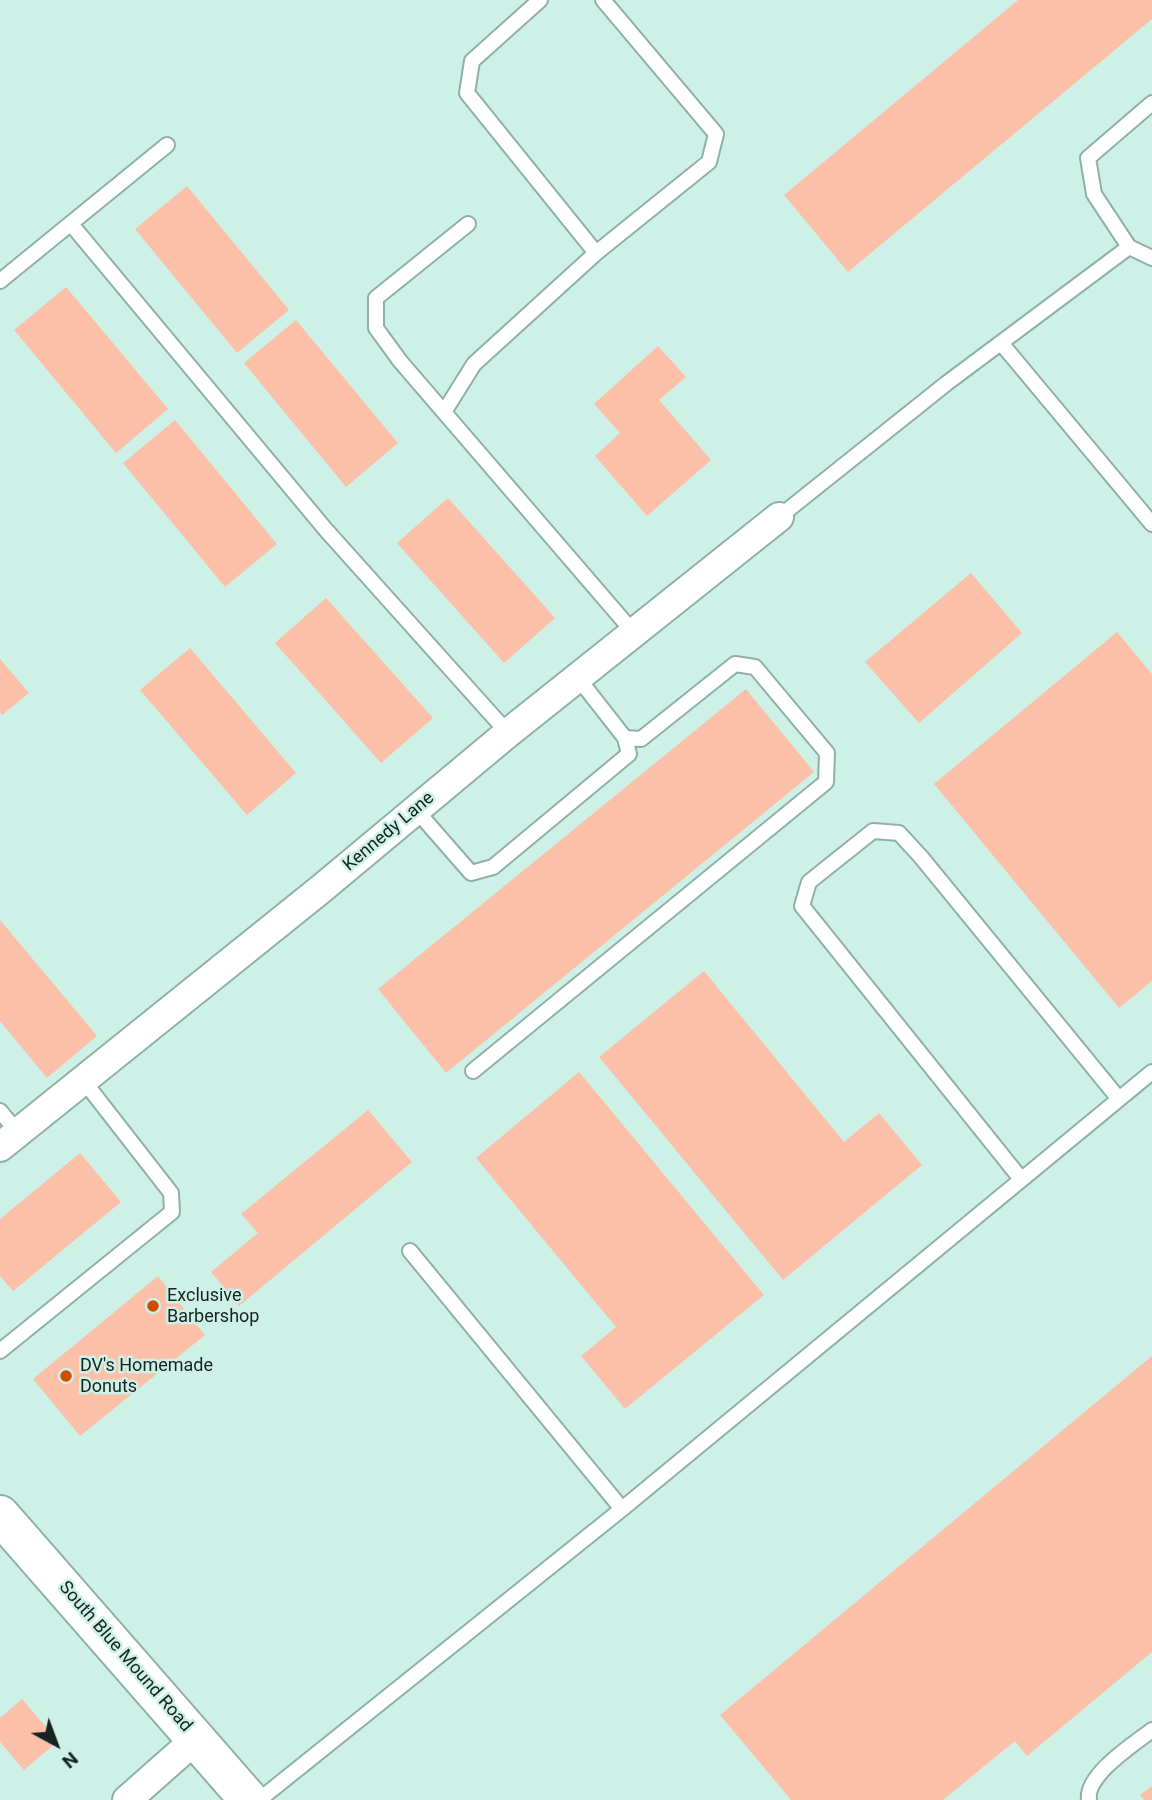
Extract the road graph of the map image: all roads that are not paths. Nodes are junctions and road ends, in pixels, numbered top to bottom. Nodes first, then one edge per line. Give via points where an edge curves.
1 (540, 0) edge
2 (603, 0) edge
3 (1152, 103) edge
4 (167, 145) dead end
5 (71, 224) junction
6 (468, 224) dead end
7 (1129, 247) junction
8 (596, 253) junction
9 (1152, 256) edge
10 (0, 281) edge
11 (1001, 343) junction
12 (444, 412) junction
13 (779, 517) joint
14 (1152, 524) edge
15 (634, 633) junction
16 (578, 678) junction
17 (508, 733) junction
18 (625, 738) junction
19 (415, 810) junction
20 (473, 1071) dead end
21 (1152, 1072) edge
22 (83, 1080) junction
23 (1119, 1099) junction
24 (0, 1111) edge
25 (9, 1140) edge
26 (1021, 1179) junction
27 (410, 1251) dead end
28 (1, 1347) edge
29 (622, 1509) junction
30 (0, 1515) edge
31 (1152, 1730) edge
32 (196, 1739) junction
33 (246, 1798) edge
34 (127, 1800) edge
35 (1089, 1800) edge

1 - 8 lane via 472,61 467,93
2 - 8 lane via 716,134 709,162
3 - 7 lane via 1088,158 1094,194
4 - 5 lane
5 - 10 lane
5 - 17 lane via 326,530
6 - 12 lane via 376,298 376,328
7 - 9 lane
7 - 11 lane
8 - 12 lane via 474,364
11 - 13 lane
11 - 14 lane
12 - 15 lane
13 - 15 street, Kennedy Lane
15 - 16 street, Kennedy Lane
16 - 17 street, Kennedy Lane
16 - 18 lane
17 - 19 street, Kennedy Lane
18 - 19 lane via 629,754 493,867 471,873
18 - 20 lane via 641,739 735,664 755,667 827,753 826,782
19 - 22 street, Kennedy Lane
21 - 23 lane
22 - 25 street, Kennedy Lane
22 - 28 lane via 171,1193 172,1212
23 - 26 lane
23 - 26 lane via 898,833 873,831 809,882 802,906
24 - 25 lane
26 - 29 lane
27 - 29 lane
29 - 33 lane
30 - 32 main road, South Blue Mound Road
31 - 35 lane via 1104,1768
32 - 33 main road, South Blue Mound Road
32 - 34 street

